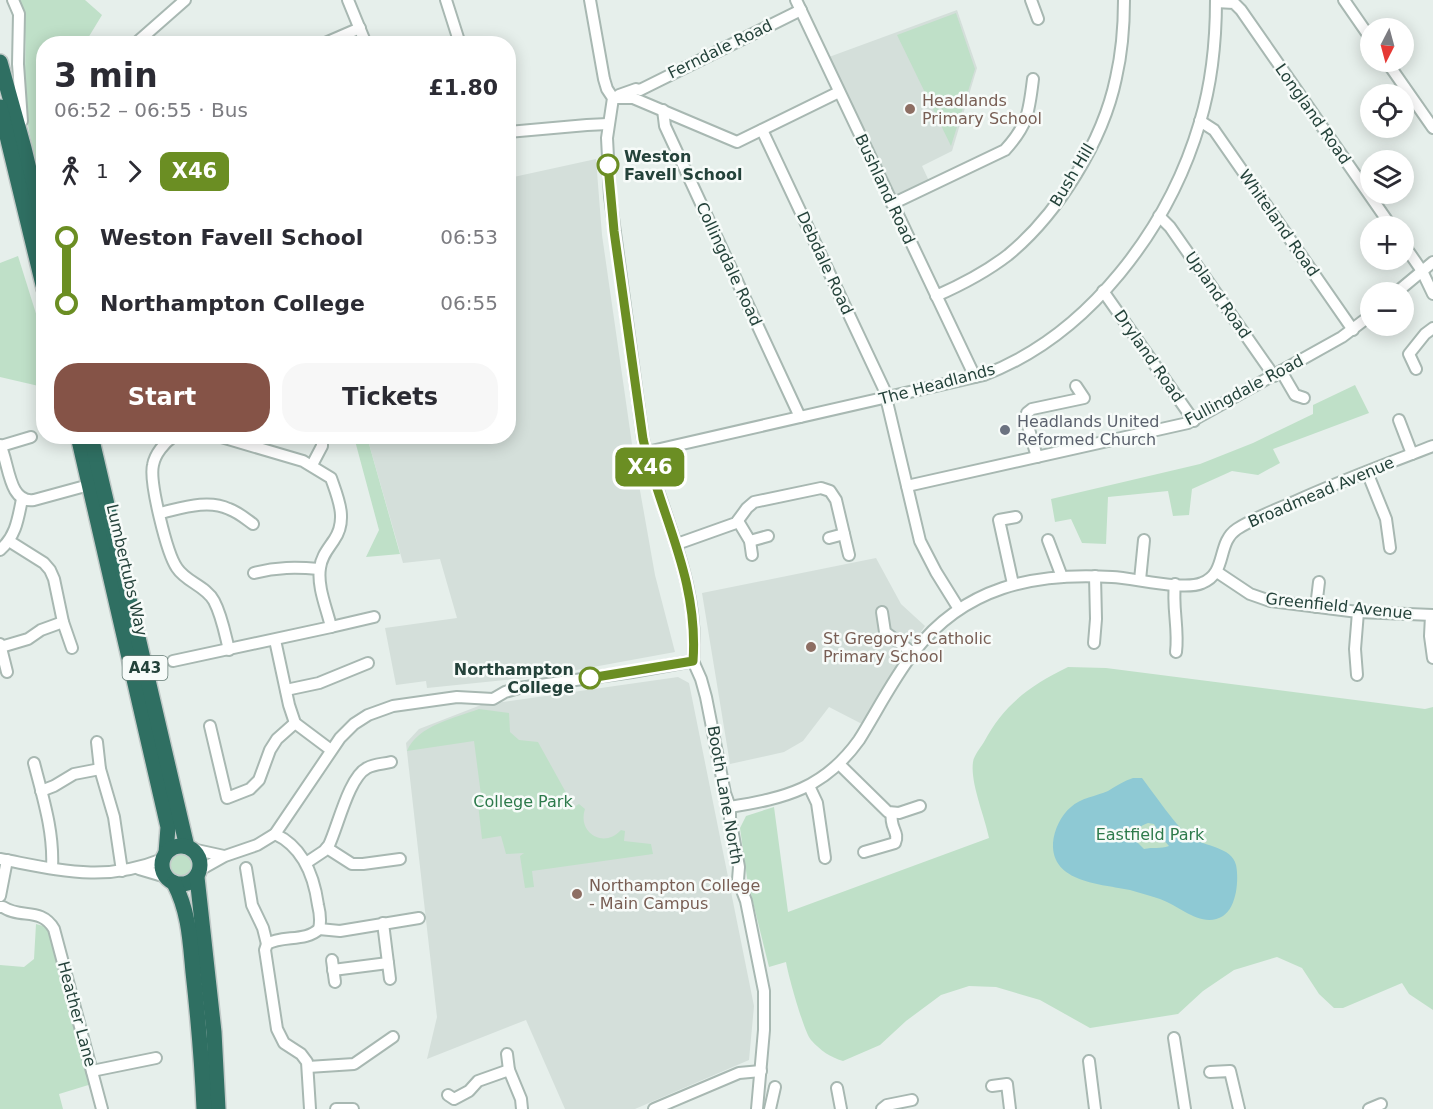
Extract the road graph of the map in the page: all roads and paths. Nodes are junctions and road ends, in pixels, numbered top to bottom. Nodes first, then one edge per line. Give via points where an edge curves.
1 (13, 0) edge
2 (185, 0) edge
3 (348, 0) edge
4 (446, 0) edge
5 (590, 0) edge
6 (1031, 0) edge
7 (1124, 0) edge
8 (1344, 0) edge
9 (1216, 1) edge
10 (1234, 2) edge
11 (798, 5) edge
12 (1038, 19) dead end
13 (1360, 23) edge
14 (360, 28) junction
15 (144, 36) edge
16 (342, 36) edge
17 (363, 36) edge
18 (457, 36) edge
19 (0, 62) edge
20 (1394, 72) edge
21 (1036, 84) dead end
22 (839, 92) junction
23 (638, 94) junction
24 (613, 98) junction
25 (0, 107) edge
26 (663, 110) junction
27 (1200, 121) junction
28 (608, 124) junction
29 (1433, 128) edge
30 (762, 130) junction
31 (516, 131) edge
32 (24, 148) junction
33 (36, 198) edge
34 (892, 204) junction
35 (1159, 216) junction
36 (1384, 216) edge
37 (36, 256) edge
38 (1414, 259) edge
39 (1433, 262) edge
40 (1422, 271) junction
41 (1409, 282) edge
42 (1103, 291) junction
43 (1433, 294) edge
44 (936, 296) junction
45 (1360, 324) edge
46 (1433, 328) edge
47 (1353, 330) junction
48 (1416, 369) dead end
49 (1277, 374) junction
50 (975, 377) junction
51 (1076, 386) dead end
52 (887, 398) junction
53 (1304, 398) dead end
54 (800, 417) junction
55 (1399, 420) dead end
56 (1194, 421) junction
57 (31, 437) dead end
58 (80, 444) edge
59 (92, 444) edge
60 (164, 444) edge
61 (255, 444) edge
62 (322, 444) edge
63 (1, 445) edge
64 (1433, 447) edge
65 (647, 452) junction
66 (1412, 454) junction
67 (1037, 457) junction
68 (312, 465) junction
69 (85, 466) junction
70 (4, 470) edge
71 (1367, 471) junction
72 (907, 486) junction
73 (96, 487) junction
74 (69, 491) junction
75 (22, 499) junction
76 (94, 508) junction
77 (160, 513) junction
78 (1016, 517) dead end
79 (738, 521) junction
80 (253, 524) dead end
81 (844, 534) junction
82 (768, 536) dead end
83 (829, 538) dead end
84 (1048, 540) dead end
85 (1144, 540) dead end
86 (9, 541) junction
87 (750, 541) junction
88 (677, 544) junction
89 (1390, 549) dead end
90 (0, 550) edge
91 (752, 555) dead end
92 (849, 555) dead end
93 (320, 569) junction
94 (1217, 572) junction
95 (254, 573) dead end
96 (1095, 576) junction
97 (1062, 577) junction
98 (1140, 580) junction
99 (1319, 582) dead end
100 (1013, 584) junction
101 (1175, 584) junction
102 (1316, 608) junction
103 (959, 609) junction
104 (882, 612) dead end
105 (1358, 612) junction
106 (1432, 615) edge
107 (374, 617) dead end
108 (63, 622) junction
109 (331, 627) junction
110 (275, 640) junction
111 (1094, 643) dead end
112 (0, 646) edge
113 (72, 648) dead end
114 (229, 650) junction
115 (1176, 652) dead end
116 (913, 653) junction
117 (1433, 658) edge
118 (173, 661) dead end
119 (693, 661) junction
120 (368, 663) dead end
121 (7, 672) dead end
122 (1357, 675) dead end
123 (286, 690) junction
124 (295, 723) junction
125 (210, 726) dead end
126 (98, 742) dead end
127 (331, 750) junction
128 (391, 762) dead end
129 (34, 763) dead end
130 (839, 764) junction
131 (100, 769) junction
132 (809, 786) junction
133 (41, 791) junction
134 (920, 806) dead end
135 (730, 807) junction
136 (892, 813) junction
137 (275, 834) junction
138 (190, 848) junction
139 (327, 848) junction
140 (864, 852) dead end
141 (165, 856) junction
142 (225, 856) junction
143 (825, 858) dead end
144 (4, 859) edge
145 (400, 859) dead end
146 (306, 863) junction
147 (52, 868) junction
148 (246, 868) dead end
149 (139, 869) junction
150 (122, 871) junction
151 (198, 874) junction
152 (170, 880) junction
153 (1, 903) edge
154 (419, 918) dead end
155 (383, 923) junction
156 (319, 929) junction
157 (267, 944) junction
158 (388, 963) junction
159 (390, 979) dead end
160 (335, 982) dead end
161 (393, 1037) dead end
162 (1174, 1038) dead end
163 (507, 1054) dead end
164 (156, 1058) dead end
165 (1089, 1061) dead end
166 (308, 1067) junction
167 (509, 1070) junction
168 (92, 1071) junction
169 (761, 1071) junction
170 (1210, 1072) dead end
171 (993, 1086) dead end
172 (775, 1088) dead end
173 (837, 1088) dead end
174 (448, 1095) dead end
175 (912, 1100) dead end
176 (1381, 1104) dead end
177 (102, 1109) edge
178 (204, 1109) edge
179 (218, 1109) edge
180 (310, 1109) edge
181 (336, 1109) edge
182 (353, 1109) edge
183 (522, 1109) edge
184 (654, 1109) edge
185 (757, 1109) edge
186 (770, 1109) edge
187 (841, 1109) edge
188 (882, 1109) edge
189 (1010, 1109) edge
190 (1095, 1109) edge
191 (1185, 1109) edge
192 (1239, 1109) edge
193 (1369, 1109) edge

1 - 32 street via 19,14
2 - 15 street
3 - 14 street
4 - 18 street
5 - 24 street via 604,79
6 - 12 street
7 - 44 street, Bush Hill via 1116,79 1100,127 1076,173 1054,207 1008,254
8 - 13 street
9 - 10 street, Longland Road
9 - 27 street, The Headlands via 1212,66
10 - 36 street, Longland Road
11 - 22 street, Bushland Road
11 - 23 street, Ferndale Road
14 - 16 street
14 - 17 street
19 - 32 highway
20 - 29 street
21 - 34 street via 1027,120 1005,150
22 - 30 street
22 - 34 street, Bushland Road
23 - 24 street
23 - 26 street
24 - 28 street
25 - 37 highway
26 - 30 street via 737,142
26 - 54 street, Collingdale Road via 665,126
27 - 35 street, The Headlands via 1185,165
27 - 47 street, Whiteland Road via 1214,130
28 - 31 street
28 - 65 street via 614,231
30 - 52 street, Debdale Road
32 - 33 highway
34 - 44 street, Bushland Road
35 - 42 street, The Headlands
35 - 49 street, Upland Road
38 - 40 street
39 - 40 street
40 - 41 street
40 - 43 street
42 - 50 street, The Headlands via 1050,339 999,369
42 - 56 street, Dryland Road
44 - 50 street, Bushland Road
45 - 47 street, Fullingdale Road
46 - 48 street via 1409,354
47 - 49 street, Fullingdale Road
49 - 53 street, Upland Road via 1295,395
49 - 56 street, Fullingdale Road
50 - 52 street, The Headlands
51 - 67 street via 1084,398 1027,413
52 - 54 street, The Headlands
52 - 72 street, Debdale Road
54 - 65 street, The Headlands
55 - 66 street
56 - 67 street, Fullingdale Road
57 - 63 street
58 - 69 highway, Lumbertubs Way / A43
59 - 73 highway, Lumbertubs Way / A43
60 - 77 street via 153,465 152,481
61 - 68 street
62 - 68 street
63 - 70 street
64 - 66 street, Broadmead Avenue
65 - 88 street
66 - 71 street, Broadmead Avenue
67 - 72 street, Fullingdale Road
68 - 93 street via 331,478 342,521 322,557
69 - 73 highway, Lumbertubs Way / A43
69 - 74 street via 80,482
70 - 75 street
71 - 89 street via 1386,519
71 - 94 street, Broadmead Avenue via 1242,526 1229,536
72 - 103 street, Debdale Road via 924,551
73 - 74 street
73 - 76 highway, Lumbertubs Way / A43
73 - 138 highway, Lumbertubs Way / A43
74 - 75 street
74 - 76 street via 83,496
75 - 86 street
76 - 141 highway, Lumbertubs Way / A43 via 168,827
77 - 80 street via 214,504 229,508
77 - 114 street via 171,560 213,599
78 - 100 street via 999,520
79 - 81 street via 754,502 821,488 834,495
79 - 87 street
79 - 88 street
81 - 83 street
81 - 92 street
82 - 87 street
84 - 97 street
85 - 98 street
86 - 90 street
86 - 108 street via 50,570
87 - 91 street
88 - 119 street via 689,593
93 - 95 street via 274,568
93 - 109 street
94 - 101 street via 1196,585
94 - 102 street, Greenfield Avenue via 1256,597
96 - 97 street
96 - 98 street
96 - 111 street
97 - 100 street
98 - 101 street
99 - 102 street
100 - 103 street
101 - 115 street
102 - 105 street, Greenfield Avenue
103 - 116 street
104 - 116 street via 881,635
105 - 106 street, Greenfield Avenue
105 - 122 street
106 - 117 street
107 - 109 street
108 - 112 street via 28,639
108 - 113 street
109 - 110 street
110 - 114 street
110 - 123 street
112 - 121 street
114 - 118 street
116 - 130 street via 859,740
119 - 127 street via 519,688 493,699 458,697 384,708 354,724
119 - 135 street, Booth Lane North via 702,679
120 - 123 street via 319,683
123 - 124 street
124 - 125 street via 273,744 259,780 250,789 227,798
124 - 127 street
126 - 131 street
127 - 137 street
128 - 139 street via 369,767 358,776
129 - 133 street
130 - 132 street
130 - 136 street
131 - 133 street via 74,774
131 - 150 street via 114,817
132 - 135 street via 781,797
132 - 143 street via 817,803
133 - 147 street via 53,846
134 - 136 street
135 - 169 street, Booth Lane North via 738,880 764,991
136 - 140 street via 895,843
137 - 142 street via 249,849
137 - 146 street
138 - 141 highway via 176,847
138 - 142 street
138 - 151 highway, A43 via 200,858
139 - 145 street via 352,864
139 - 146 street
141 - 149 street
141 - 152 highway, A43 via 163,872
142 - 151 street
144 - 147 street
144 - 153 street
146 - 156 street via 316,889
147 - 150 street via 97,873
148 - 157 street via 252,905
149 - 150 street
149 - 152 street
151 - 152 highway via 186,884
151 - 179 highway, A43
152 - 178 highway, A43 via 183,901 188,927
153 - 168 street, Heather Lane via 9,911 48,920 58,942
154 - 155 street
155 - 156 street via 340,931
155 - 158 street
156 - 157 street via 313,934
157 - 166 street via 268,981 278,1035 304,1058
158 - 159 street
158 - 160 street via 333,965
161 - 166 street via 354,1064
162 - 191 street
163 - 167 street
164 - 168 street
165 - 190 street
166 - 180 street
167 - 174 street via 478,1081 454,1099
167 - 183 street
168 - 177 street, Heather Lane
169 - 184 street via 739,1073
169 - 185 street, Booth Lane North
170 - 192 street via 1230,1071
171 - 189 street via 1007,1084
172 - 186 street
173 - 187 street
175 - 188 street
176 - 193 street
181 - 182 street

